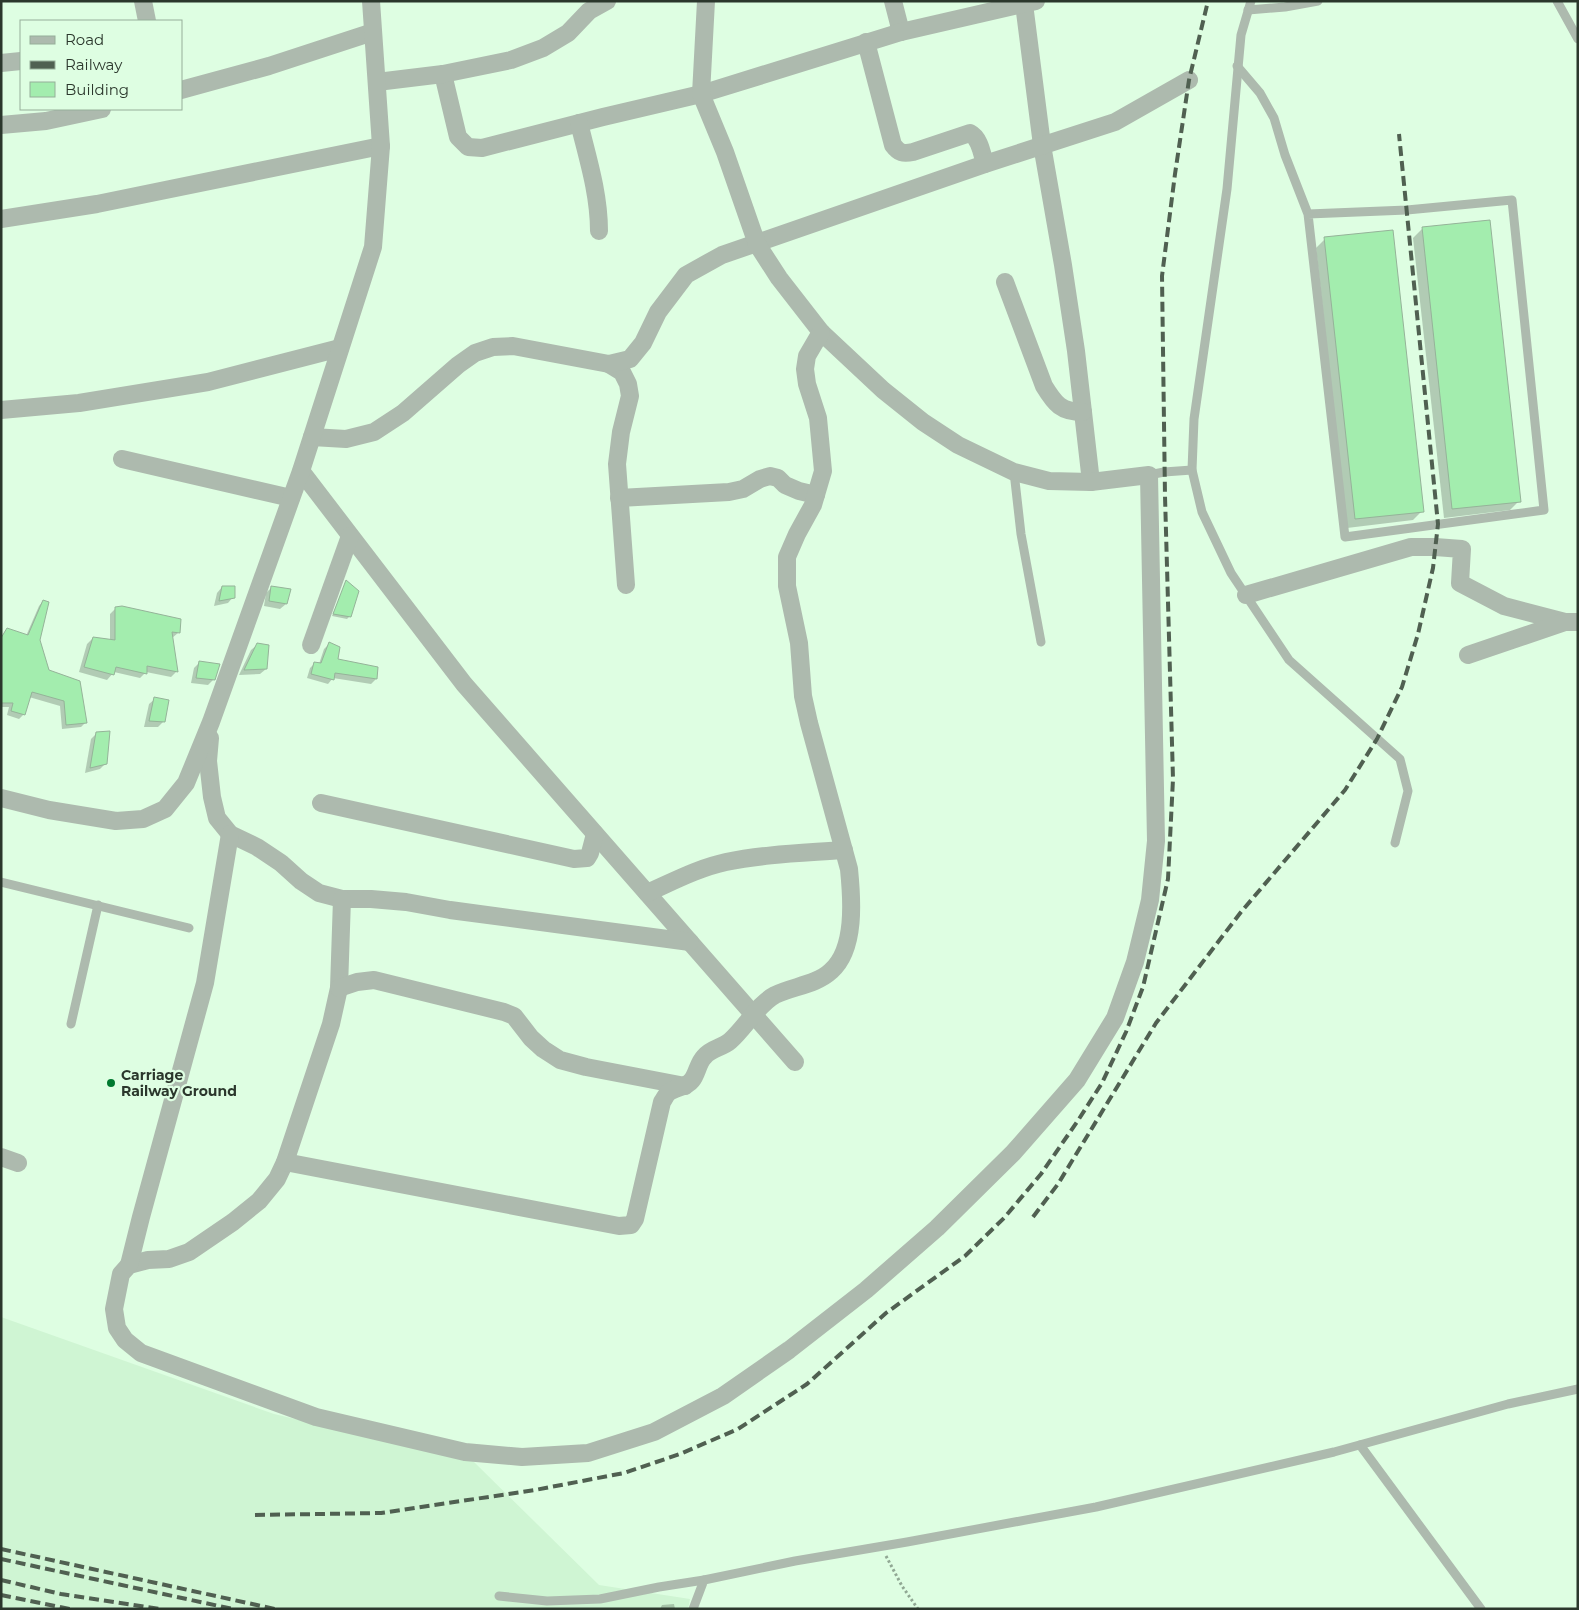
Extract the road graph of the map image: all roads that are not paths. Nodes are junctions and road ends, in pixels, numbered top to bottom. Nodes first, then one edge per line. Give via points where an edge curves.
1 (143, 1) edge
2 (371, 1) edge
3 (607, 1) edge
4 (706, 1) edge
5 (893, 1) edge
6 (1318, 1) edge
7 (1557, 1) edge
8 (1030, 3) edge
9 (1249, 6) edge
10 (147, 20) edge
11 (373, 32) junction
12 (901, 32) junction
13 (1578, 40) edge
14 (866, 42) junction
15 (20, 61) edge
16 (1, 63) edge
17 (1237, 66) junction
18 (443, 74) junction
19 (1189, 80) dead end
20 (377, 82) junction
21 (182, 90) edge
22 (701, 94) junction
23 (97, 110) edge
24 (579, 123) junction
25 (1, 125) edge
26 (1042, 145) junction
27 (381, 146) junction
28 (985, 164) junction
29 (1308, 214) junction
30 (1, 219) edge
31 (600, 231) dead end
32 (758, 244) junction
33 (1005, 282) dead end
34 (821, 332) junction
35 (340, 348) junction
36 (609, 364) junction
37 (1, 410) edge
38 (1083, 412) junction
39 (312, 438) junction
40 (122, 459) dead end
41 (1192, 470) junction
42 (301, 471) junction
43 (1014, 472) junction
44 (1149, 475) junction
45 (1091, 482) junction
46 (816, 495) junction
47 (291, 498) junction
48 (619, 498) junction
49 (350, 536) junction
50 (626, 585) dead end
51 (1246, 596) junction
52 (1571, 622) edge
53 (1041, 642) dead end
54 (311, 645) dead end
55 (1468, 655) dead end
56 (211, 722) junction
57 (1, 798) edge
58 (321, 803) dead end
59 (230, 834) junction
60 (595, 834) junction
61 (1395, 842) dead end
62 (844, 850) junction
63 (1, 882) edge
64 (647, 893) junction
65 (342, 899) junction
66 (98, 905) junction
67 (189, 928) dead end
68 (690, 942) junction
69 (339, 988) junction
70 (754, 1016) junction
71 (71, 1024) dead end
72 (795, 1062) dead end
73 (685, 1086) junction
74 (1, 1157) edge
75 (284, 1162) junction
76 (18, 1164) dead end
77 (129, 1265) junction
78 (1578, 1388) edge
79 (1360, 1445) junction
80 (704, 1580) junction
81 (499, 1596) dead end
82 (693, 1609) edge
83 (1481, 1609) edge

1 - 10 street
2 - 11 street
3 - 18 street via 590,11 568,33 543,48 511,60
4 - 22 street
5 - 12 street
6 - 9 lane via 1284,7
7 - 13 lane
8 - 12 street
8 - 26 street
9 - 17 lane
11 - 20 street
11 - 21 street
12 - 14 street
14 - 22 street
14 - 28 street via 893,145 898,151 904,154 913,152 970,133 977,140
15 - 16 street
17 - 29 lane via 1260,93 1274,118
17 - 41 lane via 1227,189 1194,419
18 - 20 street
18 - 24 street via 458,137 468,147 482,148
19 - 26 street via 1115,122
20 - 27 street
22 - 24 street
22 - 32 street
23 - 25 street via 46,121
24 - 31 street via 596,189
26 - 28 street
26 - 38 street via 1063,265
27 - 30 street via 97,204
27 - 35 street via 373,247
28 - 32 street
29 - 29 lane via 1345,538 1544,510 1512,200 1407,210
32 - 34 street via 779,278
32 - 36 street via 722,255 686,276 658,312 643,343 630,359
33 - 38 street via 1051,398 1060,408
34 - 43 street via 922,422
34 - 46 street via 807,356 805,369 821,440 823,471
35 - 37 street via 208,382 79,403
35 - 39 street
36 - 39 street via 513,346 493,347 458,365 403,413 374,432 346,440
36 - 48 street via 622,372 630,396 617,464
38 - 45 street
39 - 42 street
40 - 47 street
41 - 44 lane
41 - 51 lane via 1202,512 1231,573
42 - 47 street
42 - 49 street
43 - 45 street via 1049,481
43 - 53 lane via 1021,534
44 - 45 street
44 - 77 street via 1156,841 1150,900 1135,962 1115,1018 1077,1080 1013,1153 937,1228 866,1290 789,1350 724,1396 654,1432 588,1453 522,1457 465,1452 316,1417 141,1353 125,1340 117,1328 114,1309 121,1274
46 - 48 street via 798,491 770,476 743,490
46 - 62 street via 787,557 787,586 799,643 803,696
47 - 56 street
48 - 50 street
49 - 54 street
49 - 60 street via 464,684
51 - 52 street via 1411,547 1435,547 1462,550 1460,583 1504,606
51 - 61 lane via 1289,660 1400,758 1408,791
52 - 55 street
56 - 57 street via 186,783 165,809 143,820 116,820 49,810
56 - 59 street via 208,761 212,797 217,818
58 - 60 street via 574,859 587,858
59 - 65 street via 281,863 319,894
59 - 77 street via 205,983
60 - 64 street
62 - 64 street via 724,862
62 - 70 street via 849,869 851,923 840,960 831,972 775,995
63 - 66 lane
64 - 68 street
65 - 68 street via 406,902
65 - 69 street
66 - 67 lane
66 - 71 lane
68 - 70 street
69 - 73 street via 374,980 504,1012 514,1016 531,1038 560,1060
69 - 75 street via 331,1024
70 - 72 street
70 - 73 street via 728,1043 703,1057 692,1080
73 - 75 street via 668,1093 662,1102 635,1218 631,1225 626,1226
74 - 76 street
75 - 77 street via 259,1201 189,1252 169,1259
78 - 79 lane
79 - 80 lane via 1096,1507 795,1560
79 - 83 lane
80 - 81 lane via 600,1599 547,1601
80 - 82 lane

